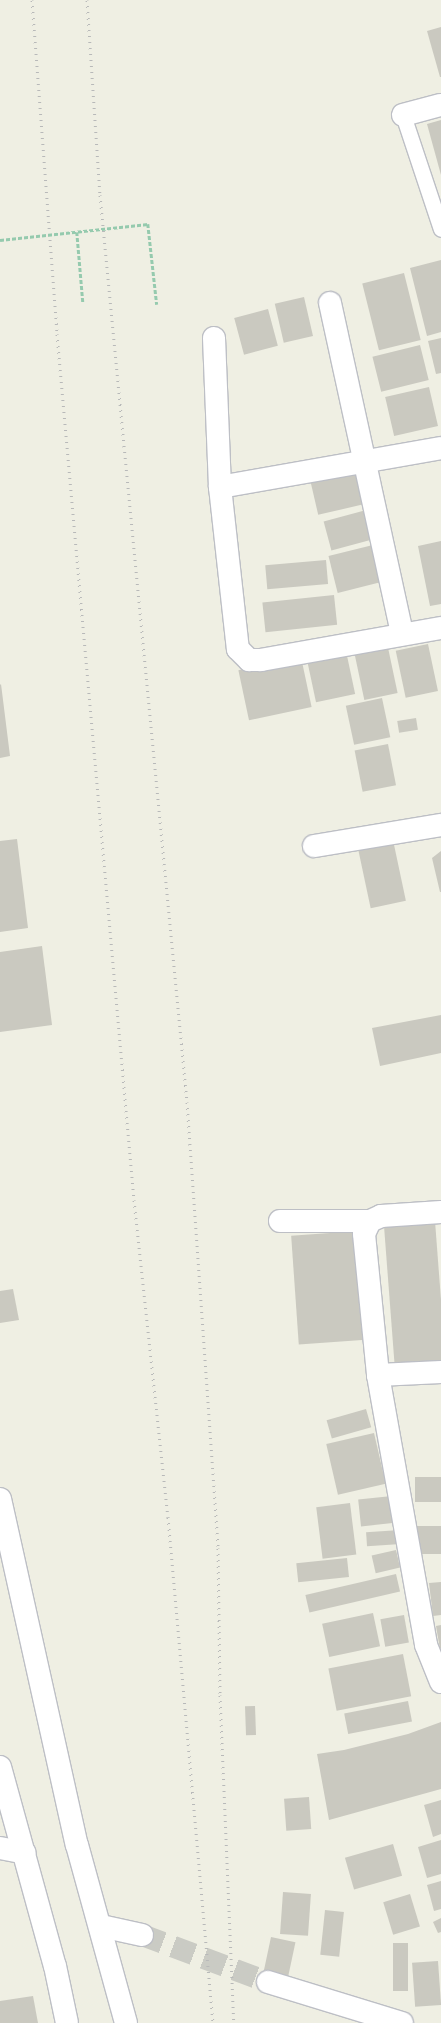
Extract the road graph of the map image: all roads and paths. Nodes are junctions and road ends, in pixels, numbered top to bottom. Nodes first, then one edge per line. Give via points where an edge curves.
1 (441, 105) edge
2 (403, 115) joint
3 (441, 229) edge
4 (77, 232) junction
5 (0, 240) edge
6 (83, 302) dead end
7 (330, 303) dead end
8 (157, 305) dead end
9 (214, 338) dead end
10 (441, 448) edge
11 (362, 461) junction
12 (220, 487) junction
13 (441, 628) edge
14 (402, 634) junction
15 (441, 825) edge
16 (314, 846) dead end
17 (441, 1212) edge
18 (280, 1221) dead end
19 (370, 1221) junction
20 (441, 1372) edge
21 (378, 1375) junction
22 (0, 1499) edge
23 (441, 1682) edge
24 (0, 1767) edge
25 (0, 1848) edge
26 (25, 1853) junction
27 (101, 1926) junction
28 (142, 1935) tunnel mouth
29 (268, 1982) tunnel mouth
30 (67, 2023) edge
31 (126, 2023) edge
32 (402, 2023) edge

1 - 2 street
2 - 3 lane
4 - 5 path, bridge
4 - 6 path
4 - 8 path, bridge via 148,224
7 - 11 street
9 - 12 street
10 - 11 street
11 - 12 street
11 - 14 street
12 - 14 street via 238,649 249,660 261,660
13 - 14 street
15 - 16 street
17 - 19 street via 381,1216
18 - 19 street
19 - 21 street via 364,1234
20 - 21 street
21 - 23 street via 426,1645
22 - 27 street via 77,1845
24 - 26 street
25 - 26 street
26 - 30 street via 55,1966
27 - 28 street
27 - 31 street
29 - 32 street

